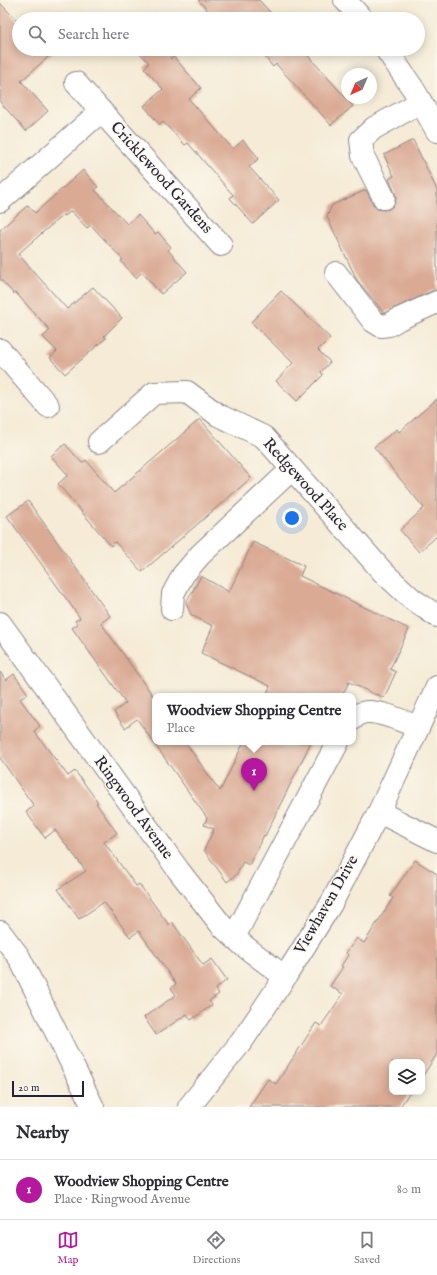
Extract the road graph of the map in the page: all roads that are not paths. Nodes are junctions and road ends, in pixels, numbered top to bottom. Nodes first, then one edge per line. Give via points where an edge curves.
1 (345, 0) edge
2 (356, 12) edge
3 (391, 56) edge
4 (76, 83) dead end
5 (421, 102) junction
6 (101, 111) junction
7 (437, 130) edge
8 (384, 198) dead end
9 (0, 201) edge
10 (221, 245) dead end
11 (336, 273) dead end
12 (437, 302) edge
13 (0, 350) edge
14 (48, 406) dead end
15 (99, 442) dead end
16 (292, 469) junction
17 (172, 609) dead end
18 (437, 616) edge
19 (0, 623) edge
20 (437, 687) edge
21 (356, 717) edge
22 (418, 727) junction
23 (336, 745) edge
24 (379, 812) junction
25 (437, 841) edge
26 (0, 932) edge
27 (234, 937) junction
28 (285, 976) junction
29 (93, 1107) edge
30 (189, 1107) edge

1 - 2 street
3 - 5 street
4 - 6 street, Cricklewood Gardens
5 - 7 street
5 - 8 street via 374,128 361,140 363,156
6 - 9 street, Cricklewood Gardens
6 - 10 street, Cricklewood Gardens
11 - 12 street via 373,321 381,326 389,325
13 - 14 street
15 - 16 street, Redgewood Place via 154,393 187,392 218,415 264,437
16 - 17 street via 200,555 183,575 173,594
16 - 18 street, Redgewood Place via 383,572 412,599
19 - 27 street, Ringwood Avenue via 179,871 222,926
20 - 22 street, Viewhaven Drive
21 - 22 street via 367,712 380,714
22 - 24 street, Viewhaven Drive
23 - 27 street
24 - 25 street
24 - 28 street, Viewhaven Drive via 331,904
26 - 29 street via 19,957
27 - 28 street, Ringwood Avenue
28 - 30 street, Viewhaven Drive via 242,1041

